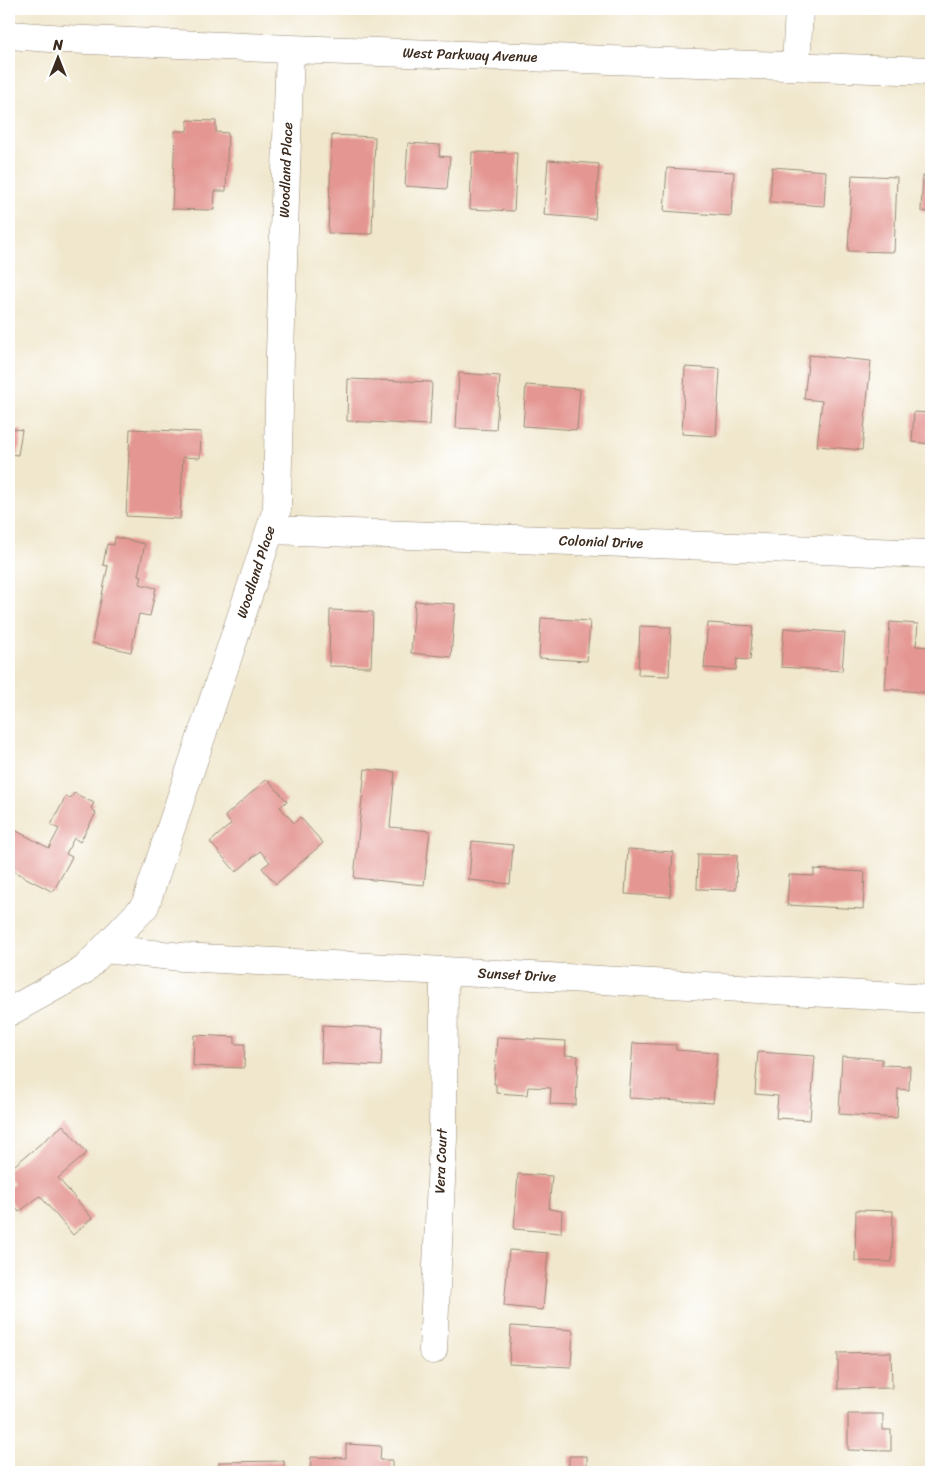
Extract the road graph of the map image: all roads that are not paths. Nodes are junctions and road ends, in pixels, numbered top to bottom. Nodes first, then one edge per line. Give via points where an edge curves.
1 (799, 9) edge
2 (9, 36) edge
3 (290, 49) junction
4 (796, 66) junction
5 (931, 71) edge
6 (271, 530) junction
7 (931, 554) edge
8 (104, 949) junction
9 (444, 971) junction
10 (931, 1000) edge
11 (9, 1012) edge
12 (433, 1350) dead end

1 - 4 street
2 - 3 street, West Parkway Avenue
3 - 4 street, West Parkway Avenue
3 - 6 street, Woodland Place via 277,509
4 - 5 street, West Parkway Avenue
6 - 7 street, Colonial Drive
6 - 8 street, Woodland Place via 144,906
8 - 9 street, Sunset Drive via 182,958
8 - 11 street, Woodland Place via 84,970
9 - 10 street, Sunset Drive
9 - 12 street, Vera Court via 443,1139

